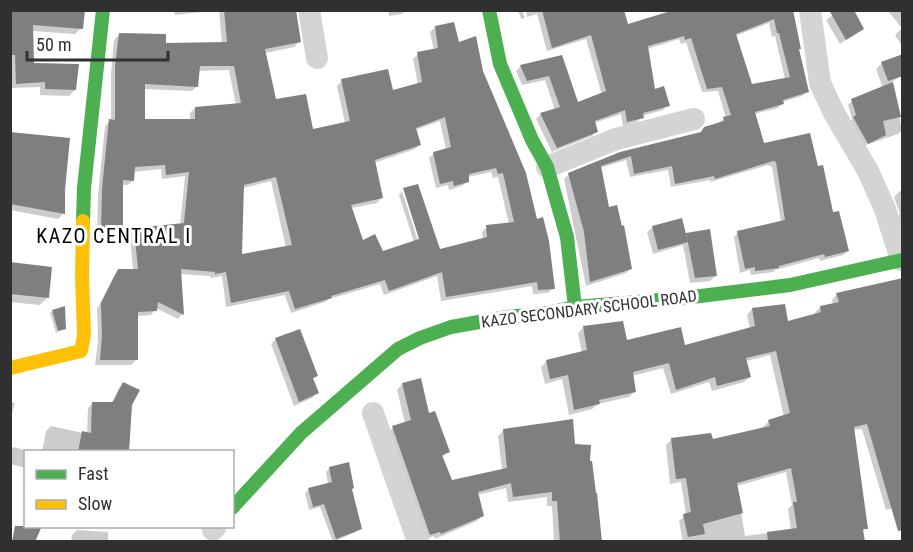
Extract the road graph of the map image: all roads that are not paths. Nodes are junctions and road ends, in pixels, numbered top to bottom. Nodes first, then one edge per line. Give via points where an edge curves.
1 (104, 10) edge
2 (309, 10) edge
3 (489, 10) edge
4 (810, 10) edge
5 (317, 58) dead end
6 (694, 119) dead end
7 (547, 166) junction
8 (902, 260) edge
9 (575, 308) junction
10 (10, 368) edge
11 (373, 414) dead end
12 (234, 506) edge
13 (418, 542) edge

1 - 10 street via 84,188 83,347 81,351
2 - 5 street
3 - 7 street via 500,64
4 - 8 street via 820,83 868,171
6 - 7 street via 616,139
7 - 9 street via 567,237
8 - 9 street, KAZO SECONDARY SCHOOL ROAD via 790,285
9 - 12 street, KAZO SECONDARY SCHOOL ROAD via 451,327 398,349 301,433
11 - 13 street

